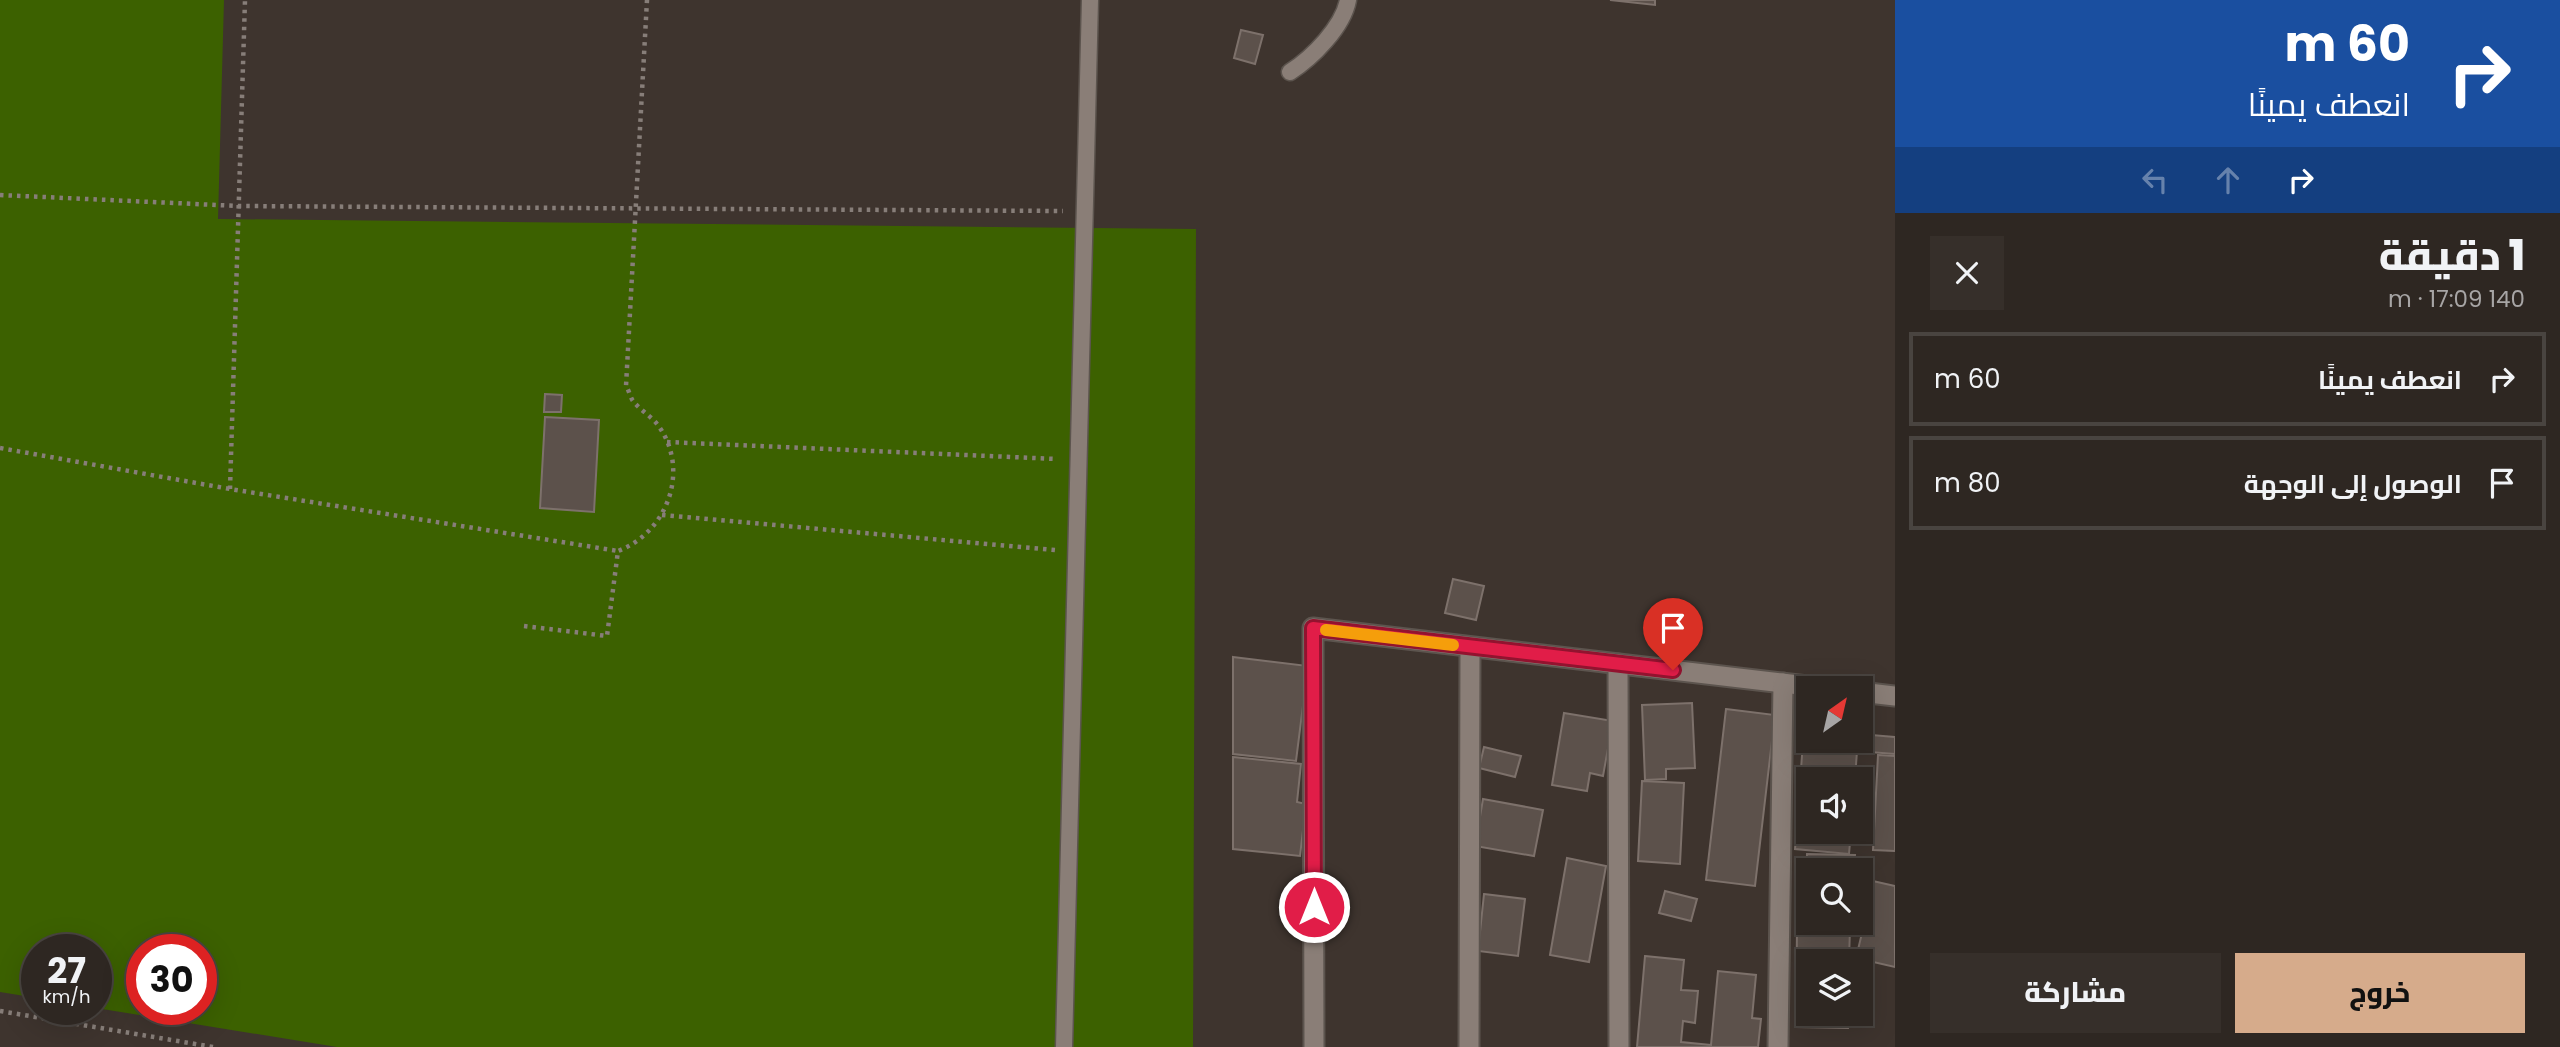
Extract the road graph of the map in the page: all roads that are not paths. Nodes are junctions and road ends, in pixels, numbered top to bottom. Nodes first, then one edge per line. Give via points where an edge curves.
1 (1090, 0) edge
2 (1348, 0) edge
3 (1290, 72) dead end
4 (1470, 647) junction
5 (1618, 664) junction
6 (1783, 683) junction
7 (1796, 685) edge
8 (1873, 693) edge
9 (1895, 696) edge
10 (1064, 1047) edge
11 (1314, 1047) edge
12 (1469, 1047) edge
13 (1619, 1047) edge
14 (1778, 1047) edge

1 - 10 lane
2 - 3 lane via 1314,55
4 - 5 street
4 - 11 street via 1313,628
4 - 12 street
5 - 6 street
5 - 13 street
6 - 7 street
6 - 14 street
8 - 9 street

